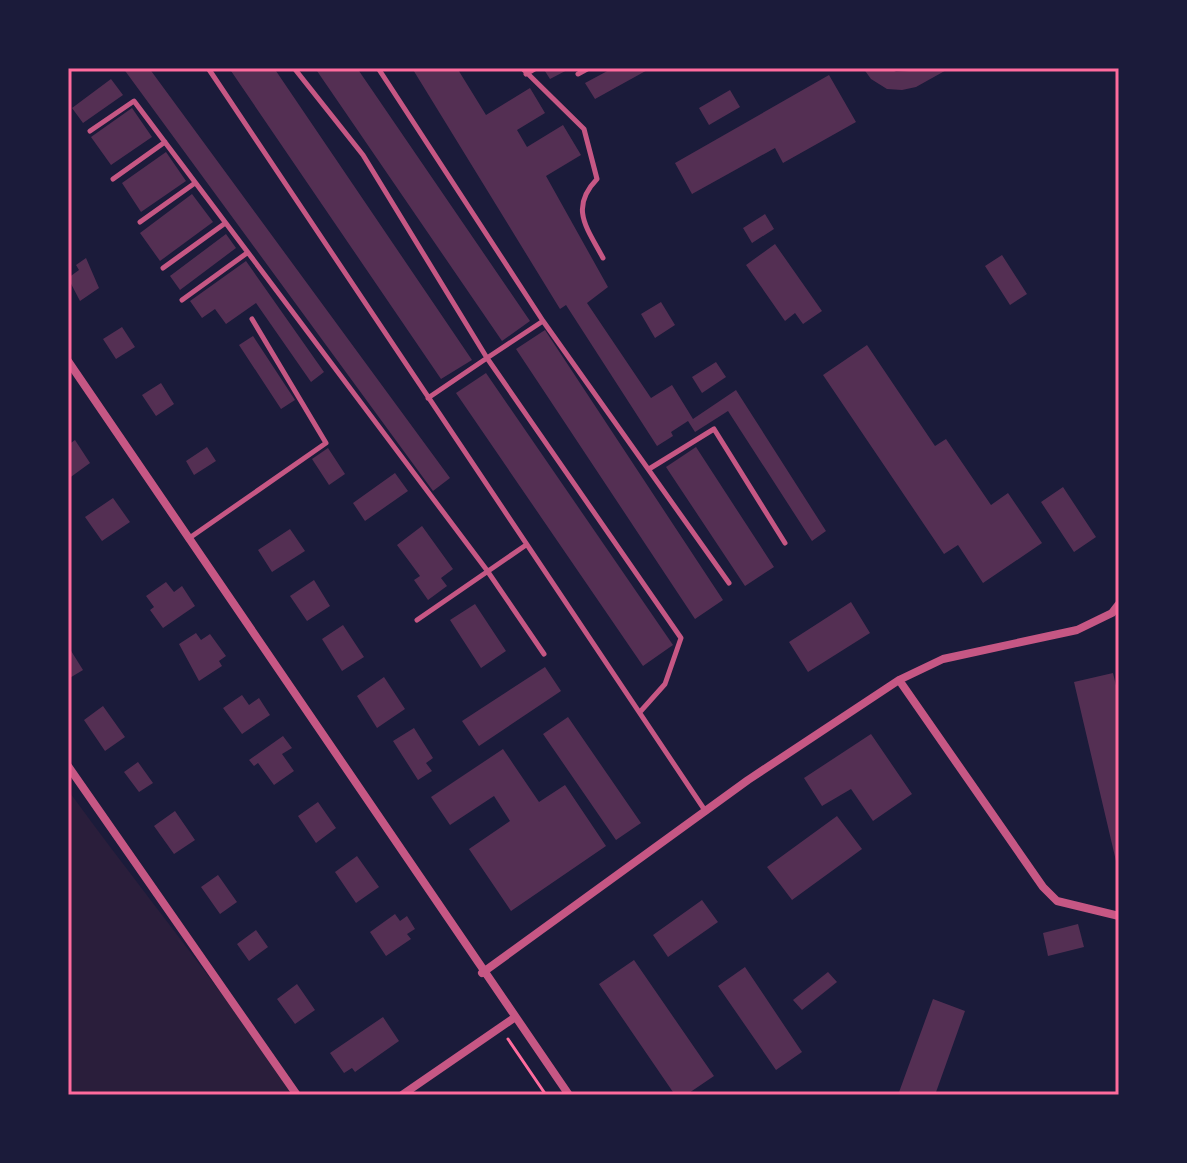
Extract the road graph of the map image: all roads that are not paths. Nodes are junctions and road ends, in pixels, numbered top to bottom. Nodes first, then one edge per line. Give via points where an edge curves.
1 (208, 68) edge
2 (294, 68) edge
3 (378, 68) edge
4 (536, 68) edge
5 (589, 68) edge
6 (524, 71) edge
7 (578, 74) dead end
8 (90, 131) dead end
9 (165, 142) junction
10 (113, 179) dead end
11 (195, 183) junction
12 (140, 222) dead end
13 (224, 224) junction
14 (247, 253) junction
15 (603, 258) dead end
16 (163, 268) dead end
17 (182, 300) dead end
18 (252, 319) dead end
19 (543, 321) junction
20 (487, 358) junction
21 (68, 361) edge
22 (428, 398) junction
23 (649, 469) junction
24 (187, 540) junction
25 (785, 543) dead end
26 (526, 545) junction
27 (486, 569) junction
28 (729, 583) dead end
29 (1119, 604) edge
30 (417, 620) dead end
31 (544, 654) dead end
32 (899, 680) junction
33 (640, 712) junction
34 (68, 766) edge
35 (707, 813) junction
36 (1119, 916) edge
37 (482, 973) junction
38 (514, 1018) junction
39 (297, 1095) edge
40 (402, 1095) edge
41 (569, 1095) edge

1 - 22 lane
2 - 20 lane via 363,155
3 - 19 lane
4 - 6 lane
5 - 7 lane
6 - 15 lane via 584,129 597,179 584,192 582,218
8 - 9 lane via 134,101
9 - 10 lane
9 - 11 lane
11 - 12 lane
11 - 13 lane
13 - 14 lane
13 - 16 lane
14 - 17 lane
14 - 27 lane
18 - 24 lane via 326,443
19 - 20 lane
19 - 23 lane
20 - 22 lane
20 - 33 lane via 681,638 665,684
21 - 24 street
22 - 26 lane
23 - 25 lane via 714,429
23 - 28 lane
24 - 37 street
26 - 27 lane
26 - 33 lane
27 - 30 lane
27 - 31 lane
29 - 32 street via 1077,630 943,659
32 - 35 street via 773,762
32 - 36 street via 1043,887 1057,901
33 - 35 lane
34 - 39 street
35 - 37 street
37 - 38 street
38 - 40 street
38 - 41 street

